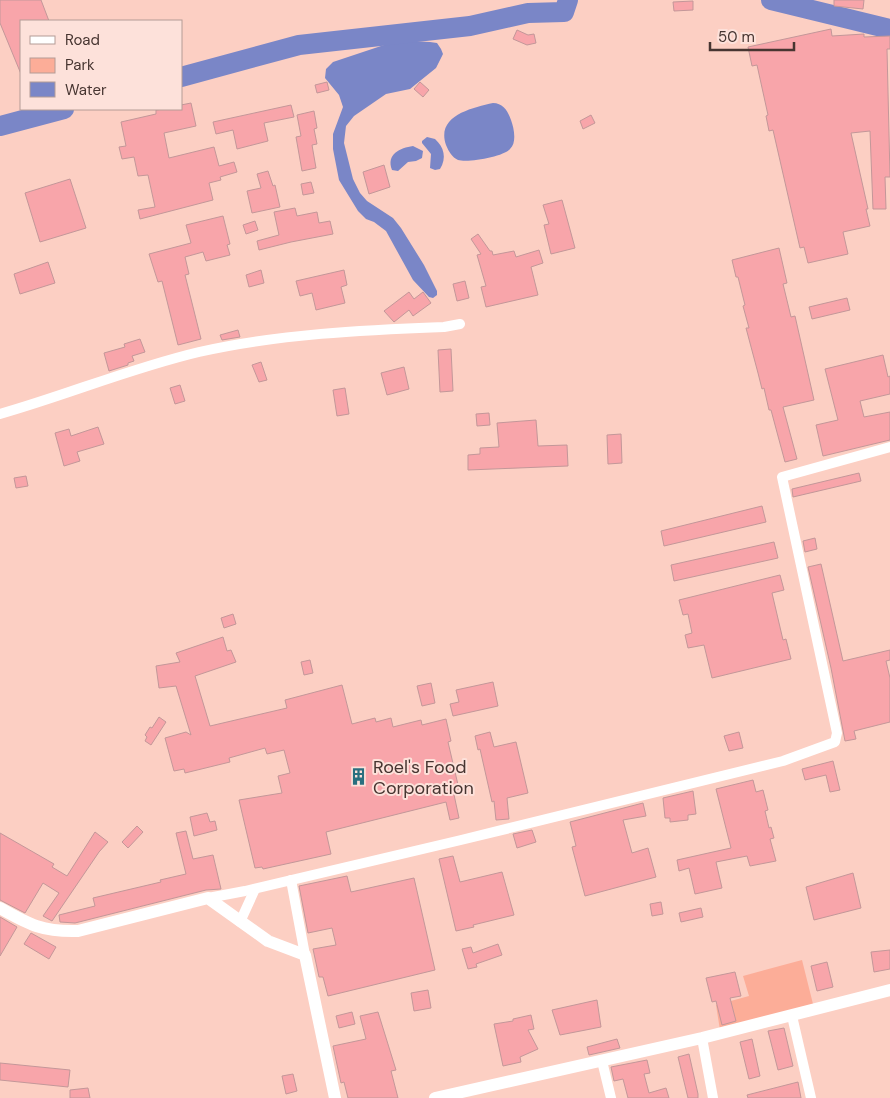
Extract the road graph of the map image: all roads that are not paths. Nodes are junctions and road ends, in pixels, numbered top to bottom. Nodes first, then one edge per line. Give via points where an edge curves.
1 (460, 324) dead end
2 (0, 414) edge
3 (890, 447) edge
4 (291, 880) junction
5 (256, 888) junction
6 (208, 898) junction
7 (0, 908) edge
8 (240, 922) junction
9 (304, 954) junction
10 (890, 990) edge
11 (792, 1016) junction
12 (702, 1038) junction
13 (602, 1061) junction
14 (335, 1098) edge
15 (436, 1098) edge
16 (611, 1098) edge
17 (713, 1098) edge
18 (811, 1098) edge

1 - 2 street via 444,328 256,341 140,369
3 - 4 street via 782,477 837,733 835,742 783,760
4 - 5 street
4 - 9 street
5 - 6 street
5 - 8 street
6 - 7 street via 78,931 56,932 31,925
6 - 8 street
8 - 9 street via 268,941
9 - 14 street
10 - 11 street
11 - 12 street
11 - 18 street
12 - 13 street
12 - 17 street
13 - 15 street
13 - 16 street

